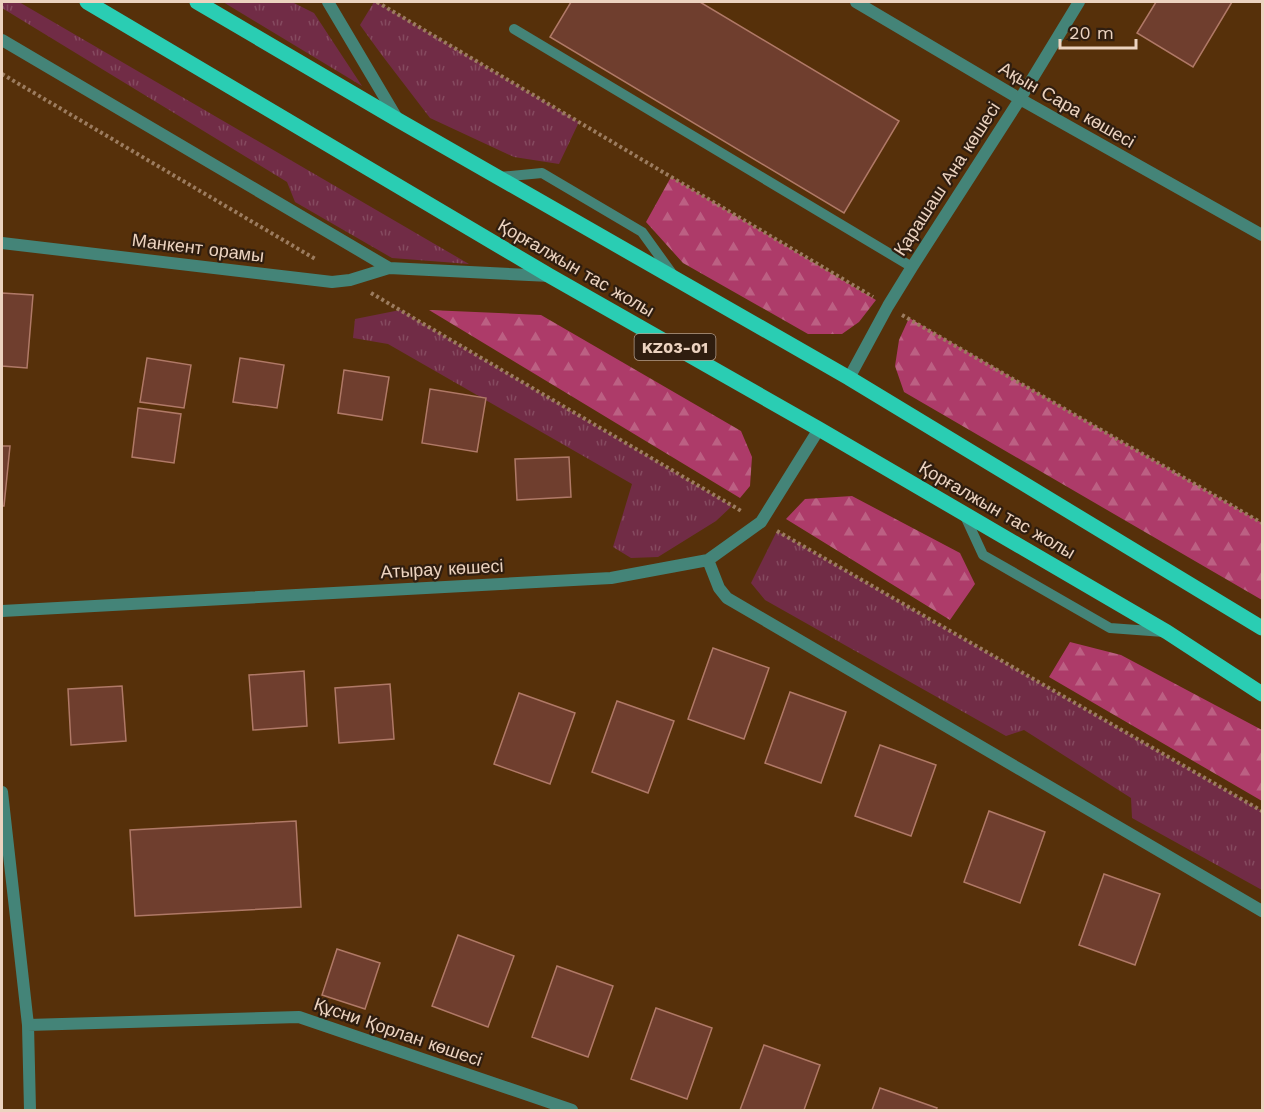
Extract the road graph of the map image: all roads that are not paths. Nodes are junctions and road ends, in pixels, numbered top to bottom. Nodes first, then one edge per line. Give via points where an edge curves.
1 (87, 2) edge
2 (197, 2) edge
3 (328, 2) edge
4 (856, 2) edge
5 (1079, 2) edge
6 (514, 29) dead end
7 (2, 40) edge
8 (1020, 99) junction
9 (398, 120) junction
10 (498, 177) junction
11 (1263, 235) edge
12 (2, 243) edge
13 (912, 267) junction
14 (389, 268) junction
15 (550, 276) junction
16 (674, 278) junction
17 (849, 378) junction
18 (819, 429) junction
19 (964, 514) junction
20 (708, 560) junction
21 (2, 611) edge
22 (1263, 628) edge
23 (1167, 632) junction
24 (1263, 694) edge
25 (2, 792) edge
26 (1263, 911) edge
27 (28, 1025) junction
28 (30, 1110) edge
29 (572, 1110) edge

1 - 15 main road, Қорғалжын тас жолы / KZ03-01
2 - 9 main road, Қорғалжын тас жолы
3 - 9 street
4 - 8 street, Ақын Сара көшесі
5 - 8 street, Қарашаш Ана көшесі
6 - 13 lane
7 - 14 street
8 - 11 street, Ақын Сара көшесі
8 - 13 street, Қарашаш Ана көшесі
9 - 10 main road, Қорғалжын тас жолы
10 - 16 main road, Қорғалжын тас жолы
10 - 16 lane via 542,173 642,232
12 - 14 street, Манкент орамы via 332,282
13 - 17 street, Қарашаш Ана көшесі
14 - 15 street
15 - 18 main road, Қорғалжын тас жолы / KZ03-01
16 - 17 main road, Қорғалжын тас жолы
17 - 22 main road, Қорғалжын тас жолы
18 - 19 main road, Қорғалжын тас жолы / KZ03-01
18 - 20 street, Атырау көшесі via 761,522
19 - 23 main road, Қорғалжын тас жолы / KZ03-01
19 - 23 lane via 983,555 1110,628
20 - 21 street, Атырау көшесі via 611,578
20 - 26 street via 727,598
23 - 24 main road, Қорғалжын тас жолы / KZ03-01
25 - 27 street
27 - 28 street
27 - 29 street, Құсни Қорлан көшесі via 299,1017

